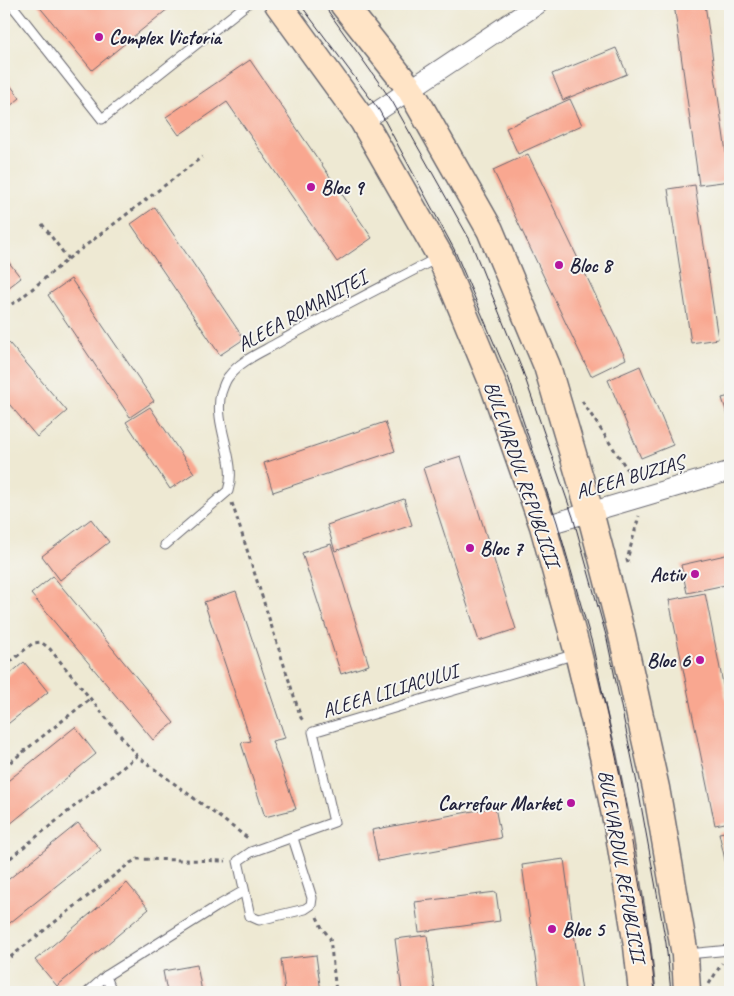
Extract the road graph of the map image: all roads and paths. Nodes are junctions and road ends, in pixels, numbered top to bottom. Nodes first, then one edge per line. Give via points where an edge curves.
1 (11, 4) edge
2 (246, 4) edge
3 (278, 4) edge
4 (343, 4) edge
5 (538, 4) edge
6 (410, 89) junction
7 (363, 120) junction
8 (202, 157) dead end
9 (42, 224) dead end
10 (440, 256) junction
11 (68, 259) junction
12 (4, 305) edge
13 (730, 471) edge
14 (228, 491) junction
15 (590, 512) junction
16 (542, 526) junction
17 (165, 545) dead end
18 (578, 653) junction
19 (4, 667) edge
20 (90, 698) junction
21 (313, 732) junction
22 (137, 756) junction
23 (4, 767) edge
24 (293, 838) junction
25 (262, 849) junction
26 (238, 861) junction
27 (4, 863) edge
28 (244, 891) junction
29 (311, 905) junction
30 (730, 950) edge
31 (685, 955) junction
32 (4, 962) edge
33 (106, 976) junction
34 (88, 992) edge
35 (112, 992) edge
36 (336, 992) edge
37 (642, 992) edge
38 (688, 992) edge
39 (709, 992) edge

1 - 2 lane via 102,119
3 - 7 main road, BULEVARDUL REPUBLICII
4 - 6 main road
5 - 6 street
6 - 7 street
6 - 15 main road via 490,230 547,366
7 - 10 main road, BULEVARDUL REPUBLICII
8 - 11 path
9 - 11 path
10 - 14 lane, ALEEA ROMANIȚEI via 244,362 228,377 221,394 220,409 231,482
10 - 16 main road, BULEVARDUL REPUBLICII via 493,384
11 - 12 path via 20,298
13 - 15 street, ALEEA BUZIAȘ
14 - 17 lane
14 - 21 path via 301,718
15 - 16 street, ALEEA BUZIAȘ
15 - 31 main road via 622,635 656,788
16 - 18 main road, BULEVARDUL REPUBLICII
18 - 21 lane, ALEEA LILIACULUI
18 - 37 main road, BULEVARDUL REPUBLICII via 617,826
19 - 20 path via 33,644 41,642
20 - 22 path
20 - 23 path
21 - 24 lane, ALEEA LILIACULUI via 334,822
22 - 25 path
22 - 27 path
24 - 25 lane, ALEEA LILIACULUI
24 - 29 lane via 312,898
25 - 26 lane, ALEEA LILIACULUI
26 - 28 lane
26 - 32 path via 138,859
28 - 29 lane via 250,916 259,920
28 - 33 lane
29 - 36 path via 330,938
30 - 31 lane
30 - 39 path via 708,985
31 - 38 main road
33 - 34 lane
33 - 35 lane

